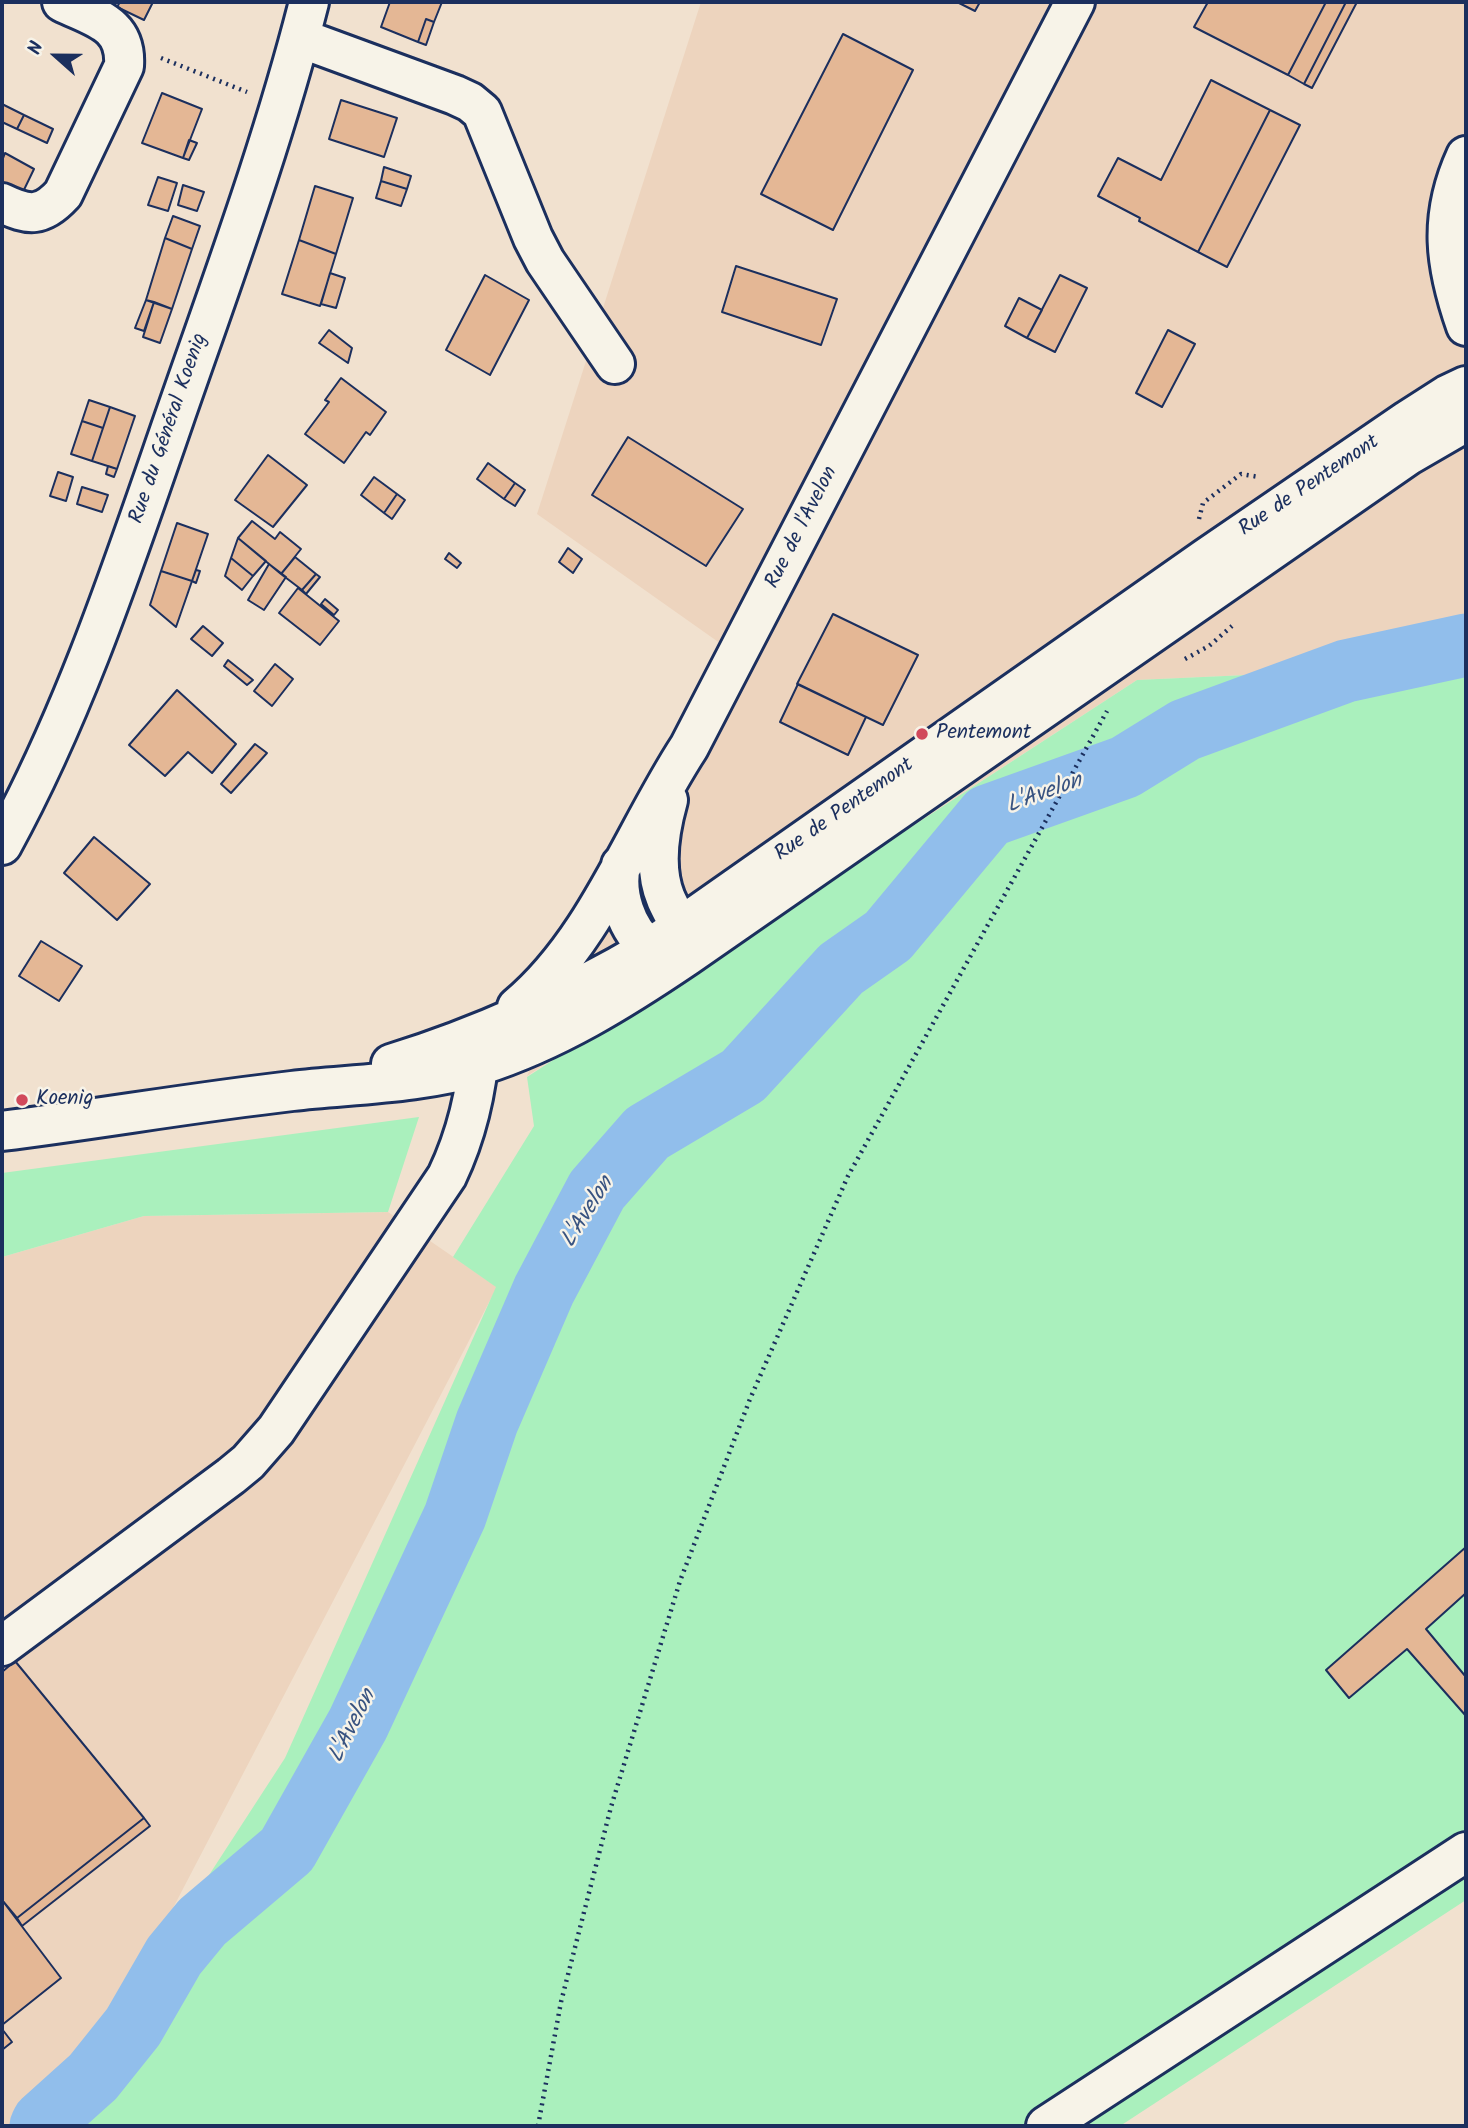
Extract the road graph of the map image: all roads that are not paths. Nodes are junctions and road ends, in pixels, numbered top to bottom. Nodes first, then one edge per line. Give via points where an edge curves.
1 (62, 2) edge
2 (309, 2) edge
3 (1075, 2) edge
4 (300, 38) junction
5 (1466, 156) edge
6 (2, 203) edge
7 (1466, 327) edge
8 (615, 364) dead end
9 (1466, 386) edge
10 (1466, 422) edge
11 (689, 747) junction
12 (2, 845) edge
13 (621, 864) junction
14 (684, 941) junction
15 (650, 948) junction
16 (483, 1041) junction
17 (2, 1131) edge
18 (2, 1646) edge
19 (1466, 1852) edge
20 (1046, 2126) edge

1 - 6 street via 118,34 124,66 63,194 49,209 32,213
2 - 4 street, Rue du Général Koenig
3 - 11 street, Rue de l'Avelon
4 - 8 street via 455,95 482,112 545,261
4 - 12 street, Rue du Général Koenig via 248,205 121,569 75,693
5 - 7 street via 1448,213 1447,242 1449,267
9 - 14 street, Rue de Pentemont via 1408,419 1206,558
10 - 14 street, Rue de Pentemont via 1409,455
11 - 13 street, Rue de l'Avelon
11 - 14 street via 673,783 659,852 663,888
13 - 15 street via 623,908
13 - 16 street, Rue de l'Avelon via 558,965
14 - 15 street via 671,956
14 - 16 street, Rue de Pentemont via 578,1024 530,1048
15 - 16 street, Rue de Pentemont
16 - 17 street, Rue de Pentemont via 290,1091
16 - 18 street via 464,1135 447,1176 276,1430 231,1476
19 - 20 street

